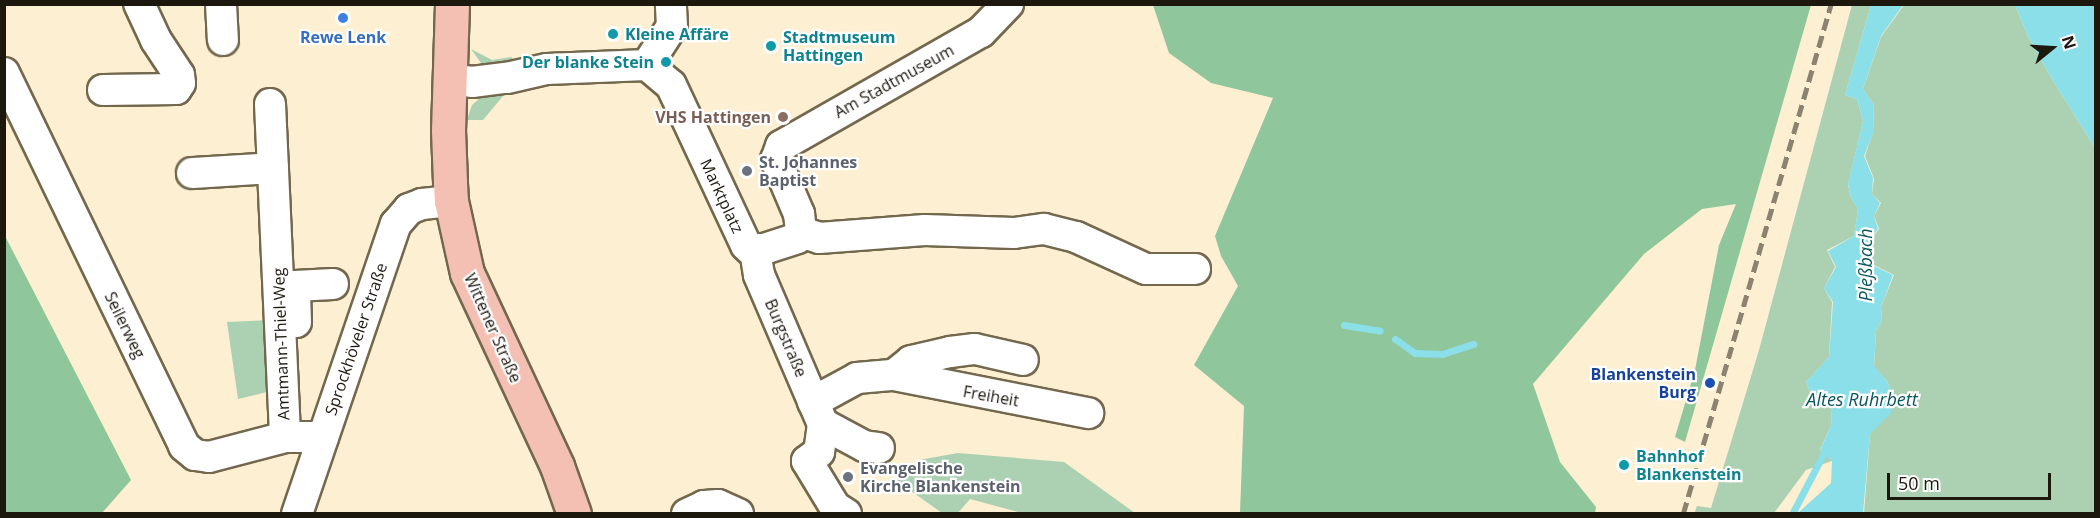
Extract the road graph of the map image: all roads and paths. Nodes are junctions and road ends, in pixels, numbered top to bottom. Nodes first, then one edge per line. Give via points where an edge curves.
1 (139, 4) edge
2 (221, 4) edge
3 (452, 4) edge
4 (1008, 4) edge
5 (672, 15) edge
6 (223, 40) dead end
7 (647, 65) junction
8 (4, 73) edge
9 (451, 79) junction
10 (103, 90) dead end
11 (270, 104) dead end
12 (273, 168) junction
13 (192, 173) dead end
14 (451, 201) junction
15 (801, 232) junction
16 (755, 250) junction
17 (1195, 269) dead end
18 (333, 284) dead end
19 (1023, 360) dead end
20 (894, 375) junction
21 (818, 413) junction
22 (1088, 413) dead end
23 (285, 437) junction
24 (323, 437) junction
25 (879, 448) dead end
26 (297, 513) edge
27 (574, 513) edge
28 (687, 513) edge
29 (738, 513) edge
30 (847, 513) edge
31 (868, 513) edge

1 - 10 street via 180,83 176,89
2 - 6 street
3 - 9 main road, Wittener Straße
4 - 15 street, Am Stadtmuseum via 981,32 781,146 777,153 778,170 799,214
5 - 7 street
7 - 9 street via 547,69 472,81
7 - 16 street, Marktplatz via 671,85 740,235
8 - 23 street, Seilerweg via 184,446 195,455 209,457
9 - 14 main road, Wittener Straße
11 - 12 street, Amtmann-Thiel-Weg
12 - 13 street
12 - 23 street, Amtmann-Thiel-Weg
14 - 24 street, Sprockhöveler Straße via 410,209 396,224
14 - 27 main road, Wittener Straße via 467,273 557,466
15 - 16 street, Marktplatz via 797,238
15 - 17 street via 819,238 925,230 1014,233 1044,229 1076,237 1146,269
16 - 21 street, Burgstraße via 759,275
18 - 23 street, Amtmann-Thiel-Weg via 295,286 299,388
19 - 20 street, Freiheit via 975,350 950,352 911,361
20 - 21 street, Freiheit via 857,378
20 - 22 street, Freiheit
21 - 25 street via 864,446
21 - 30 street via 819,452 807,461 836,507
23 - 24 street, Seilerweg
24 - 26 street, Sprockhöveler Straße
28 - 29 street via 718,505
30 - 31 street

